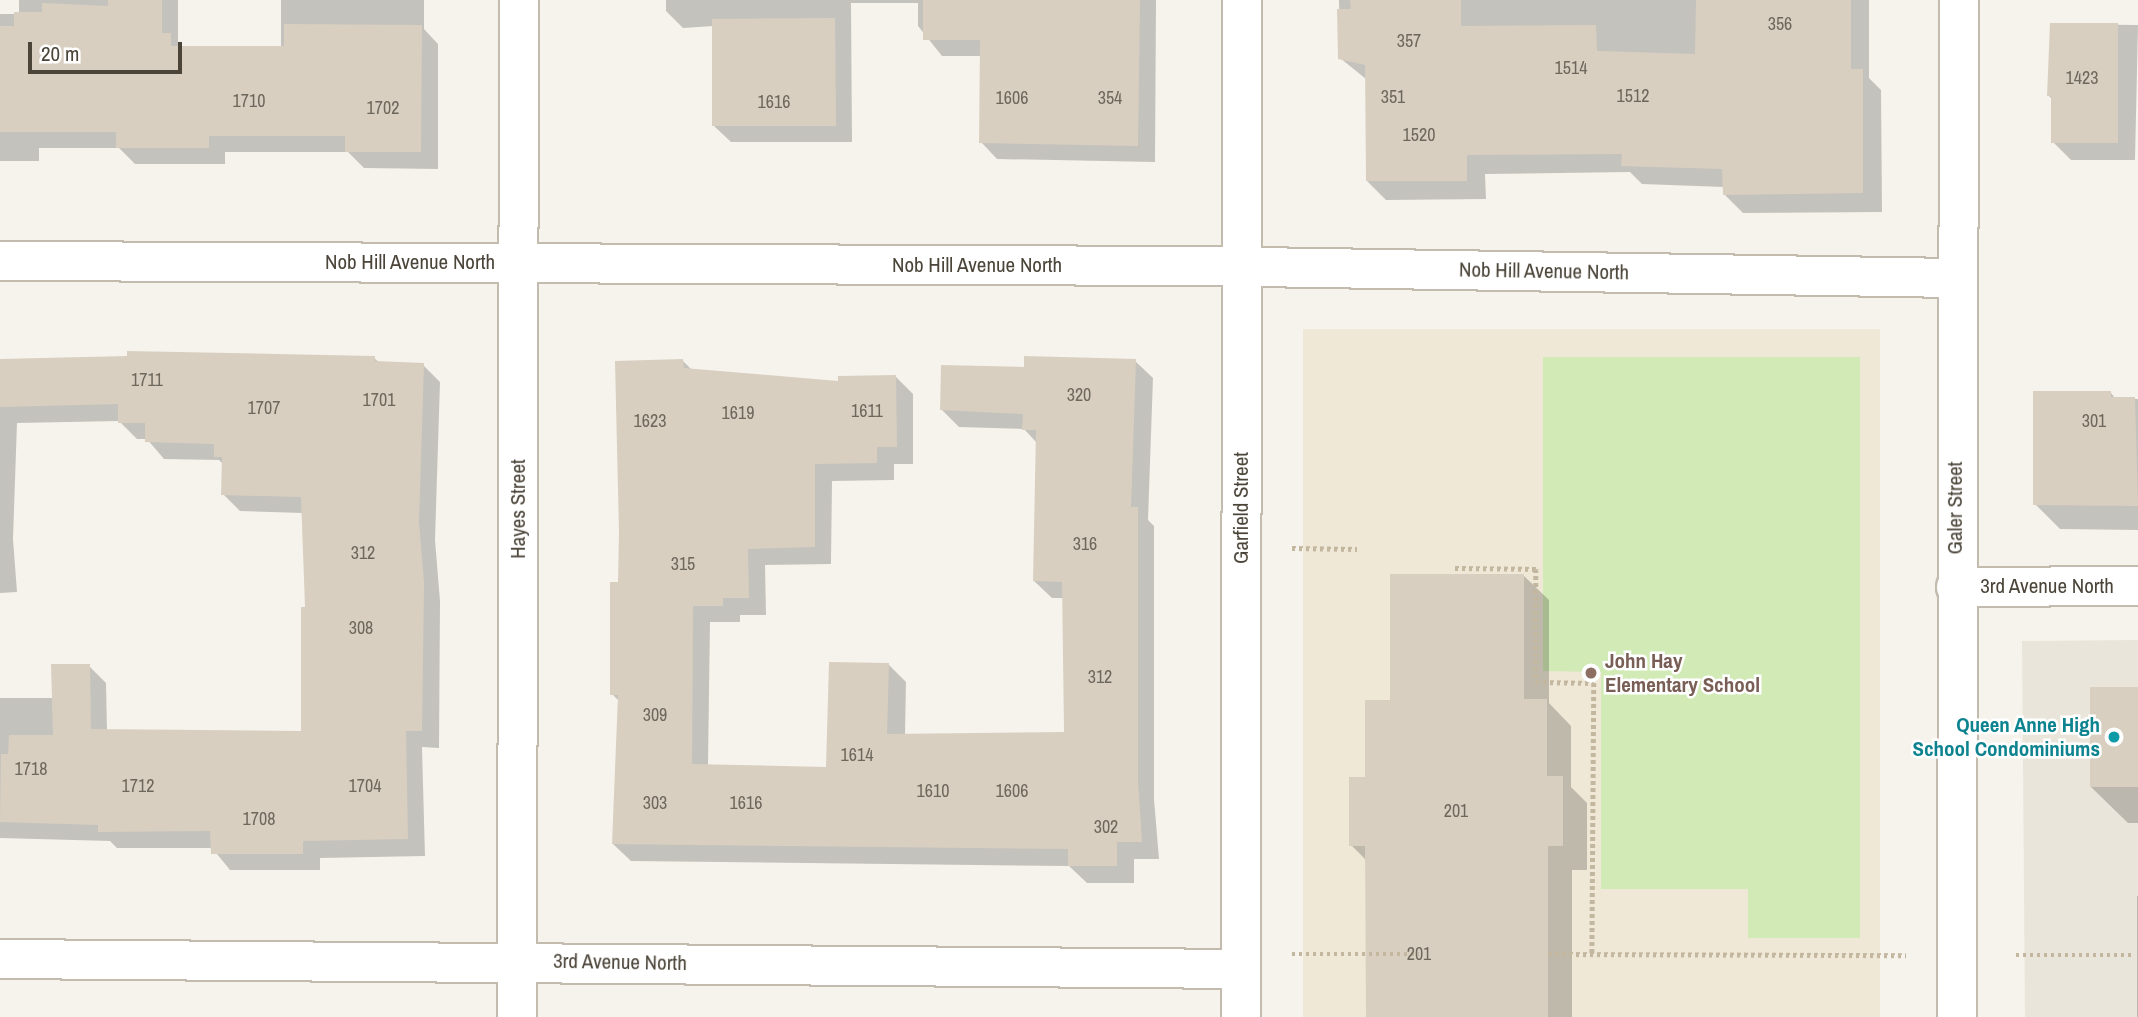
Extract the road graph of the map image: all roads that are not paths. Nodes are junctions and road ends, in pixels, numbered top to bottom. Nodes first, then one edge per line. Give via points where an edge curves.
1 (519, 0) edge
2 (1242, 0) edge
3 (1959, 0) edge
4 (0, 261) edge
5 (518, 263) junction
6 (1241, 267) junction
7 (1955, 278) junction
8 (2138, 586) edge
9 (1956, 587) junction
10 (0, 959) edge
11 (518, 961) junction
12 (1241, 969) junction
13 (517, 1017) edge
14 (1241, 1017) edge
15 (1957, 1017) edge

1 - 5 street, Hayes Street
2 - 6 street, Garfield Street
3 - 7 street, Galer Street
4 - 5 street, Nob Hill Avenue North
5 - 6 street, Nob Hill Avenue North
5 - 11 street, Hayes Street
6 - 7 street, Nob Hill Avenue North
6 - 12 street, Garfield Street
7 - 9 street, Galer Street
8 - 9 street, 3rd Avenue North
9 - 15 street, Galer Street
10 - 11 street, 3rd Avenue North
11 - 12 street, 3rd Avenue North
11 - 13 street, Hayes Street
12 - 14 street, Garfield Street

